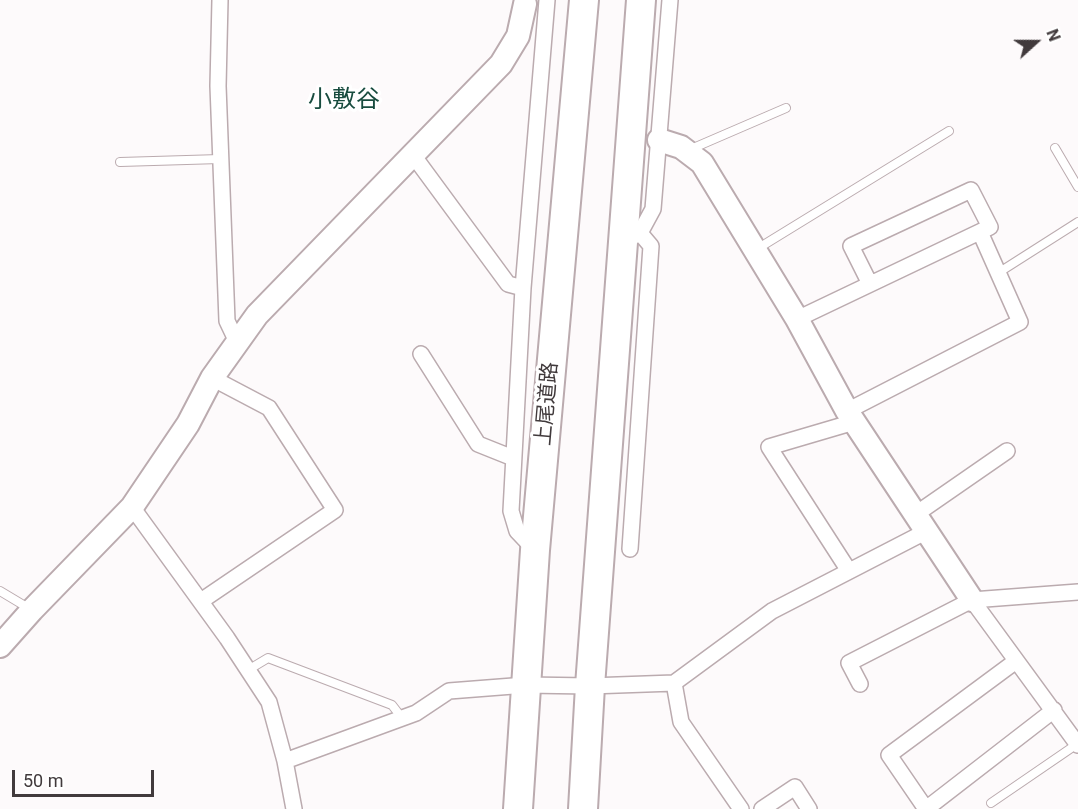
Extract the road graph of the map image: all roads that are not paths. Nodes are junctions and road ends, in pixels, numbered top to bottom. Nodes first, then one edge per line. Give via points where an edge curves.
1 (220, 0) edge
2 (584, 0) edge
3 (641, 0) edge
4 (670, 0) edge
5 (535, 3) edge
6 (786, 108) dead end
7 (949, 131) dead end
8 (659, 140) junction
9 (1055, 148) dead end
10 (687, 151) junction
11 (413, 155) junction
12 (220, 159) junction
13 (120, 162) dead end
14 (1078, 187) edge
15 (1078, 222) edge
16 (980, 232) junction
17 (632, 238) junction
18 (755, 250) junction
19 (998, 273) junction
20 (870, 284) junction
21 (523, 288) junction
22 (797, 319) junction
23 (237, 342) junction
24 (421, 354) dead end
25 (212, 378) junction
26 (850, 417) junction
27 (1007, 451) dead end
28 (513, 458) junction
29 (132, 507) junction
30 (921, 523) junction
31 (630, 549) dead end
32 (535, 550) junction
33 (849, 571) junction
34 (0, 591) edge
35 (1078, 592) edge
36 (972, 600) junction
37 (201, 601) junction
38 (32, 610) junction
39 (0, 646) edge
40 (1016, 661) junction
41 (248, 670) junction
42 (674, 682) junction
43 (860, 684) dead end
44 (526, 685) junction
45 (590, 686) junction
46 (1054, 710) junction
47 (402, 718) junction
48 (1078, 744) edge
49 (285, 761) junction
50 (991, 803) dead end
51 (294, 809) edge
52 (518, 809) edge
53 (583, 809) edge
54 (741, 809) edge
55 (762, 809) edge
56 (809, 809) edge
57 (926, 809) edge

1 - 12 street
2 - 32 highway, 上尾道路
3 - 17 highway
4 - 8 street
5 - 11 street via 501,64
5 - 21 street
6 - 10 lane
7 - 18 lane
8 - 10 street
8 - 17 street via 653,209
9 - 14 lane
10 - 18 street via 702,163
11 - 21 street via 508,284
11 - 23 street via 257,315
12 - 13 lane
12 - 23 street via 227,321
15 - 19 lane
16 - 19 street
16 - 20 street
16 - 20 street via 990,227 971,190 851,246
17 - 31 street via 651,246
17 - 45 highway
18 - 22 street
19 - 26 street via 1020,322
20 - 22 street
21 - 28 street
22 - 26 street
23 - 25 street
24 - 28 street via 478,444
25 - 29 street via 188,424
25 - 37 street via 269,408 335,510
26 - 30 street
26 - 33 street via 769,447
27 - 30 street
28 - 32 street via 510,511 518,531
29 - 37 street
29 - 38 street
30 - 33 street
30 - 36 street
32 - 44 highway, 上尾道路
33 - 42 street via 772,610
34 - 38 lane
35 - 36 street
36 - 40 street
36 - 43 street via 849,663
37 - 41 street
38 - 39 street
40 - 46 street
40 - 57 street via 889,755
41 - 47 lane via 268,658 392,705
41 - 49 street via 269,702
42 - 45 street
42 - 54 street via 681,722
44 - 45 street
44 - 47 street via 449,691
44 - 52 highway, 上尾道路
45 - 53 highway
46 - 48 street
46 - 57 street
47 - 49 street
48 - 50 lane
49 - 51 street
55 - 56 street via 795,787

